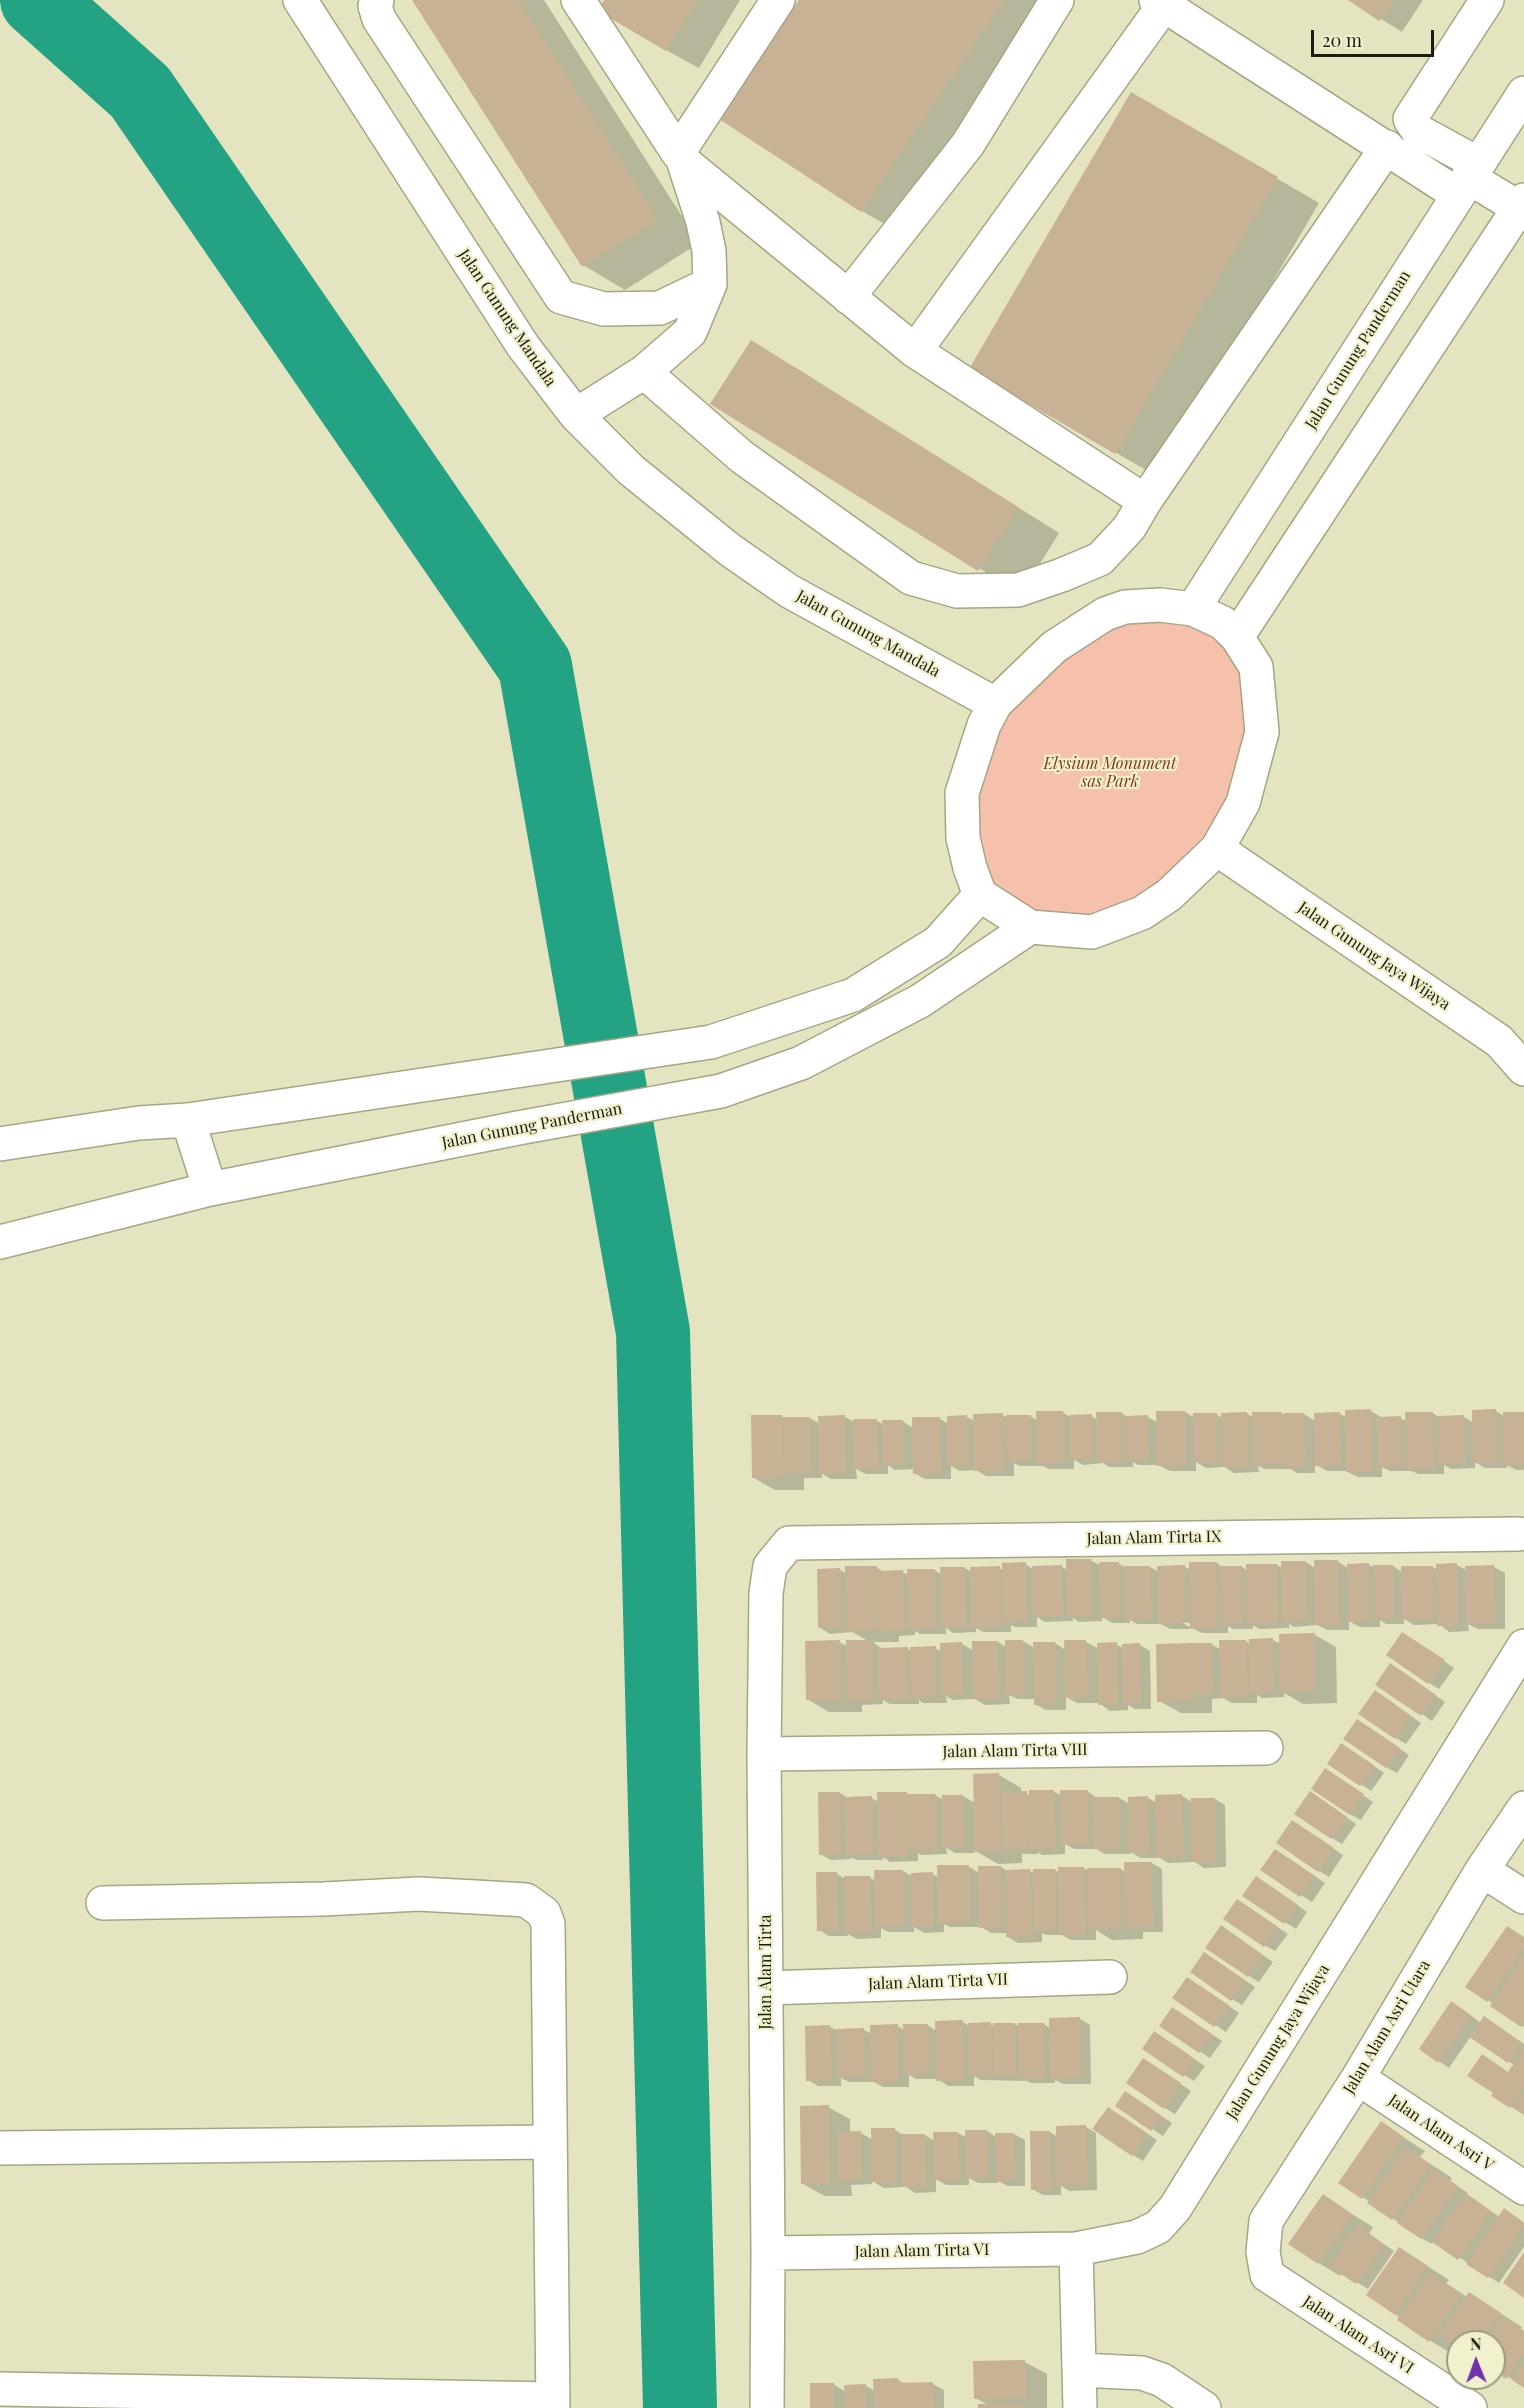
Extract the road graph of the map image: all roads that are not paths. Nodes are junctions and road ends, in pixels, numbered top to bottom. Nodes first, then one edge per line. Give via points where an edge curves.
1 (300, 0) edge
2 (378, 0) edge
3 (578, 0) edge
4 (778, 0) edge
5 (1058, 0) edge
6 (1486, 0) edge
7 (1160, 3) edge
8 (1524, 93) edge
9 (1388, 147) junction
10 (681, 158) junction
11 (1468, 178) junction
12 (1522, 206) edge
13 (710, 284) junction
14 (848, 297) junction
15 (915, 351) junction
16 (644, 372) junction
17 (576, 415) junction
18 (1145, 501) junction
19 (1193, 609) junction
20 (1237, 637) junction
21 (995, 704) junction
22 (1217, 849) junction
23 (980, 895) junction
24 (1030, 927) junction
25 (1524, 1070) edge
26 (188, 1120) junction
27 (0, 1144) edge
28 (210, 1189) junction
29 (0, 1242) edge
30 (1519, 1534) dead end
31 (789, 1543) joint
32 (1524, 1646) edge
33 (1266, 1748) dead end
34 (764, 1754) junction
35 (1524, 1808) edge
36 (1482, 1870) junction
37 (1524, 1897) edge
38 (103, 1903) dead end
39 (1110, 1977) dead end
40 (766, 1988) junction
41 (1358, 2078) junction
42 (550, 2142) junction
43 (0, 2148) edge
44 (1524, 2188) edge
45 (1076, 2249) junction
46 (1263, 2252) joint
47 (768, 2253) junction
48 (1080, 2370) junction
49 (0, 2389) edge
50 (1431, 2398) edge
51 (553, 2403) edge
52 (767, 2408) edge
53 (1080, 2408) edge
54 (1204, 2408) edge
55 (1470, 2408) edge

1 - 17 street, Jalan Gunung Mandala via 523,346
2 - 13 street via 375,6 379,19 561,297 604,309 660,308
3 - 10 street
4 - 10 street
5 - 14 street via 968,144
6 - 11 street via 1410,119
7 - 9 street
7 - 15 street
8 - 11 street, Jalan Gunung Panderman
9 - 11 street
9 - 18 street
10 - 13 street via 703,222
10 - 14 street
11 - 12 street
11 - 19 street, Jalan Gunung Panderman
12 - 20 street
13 - 16 street via 690,332
14 - 15 street
15 - 18 street
16 - 17 street
16 - 18 street via 742,456 911,578 957,591 1018,590 1100,559 1130,528
17 - 21 street, Jalan Gunung Mandala via 630,470 789,591
19 - 20 street via 1223,623
19 - 21 street via 1160,605 1125,607 1105,614 1054,647
20 - 22 street via 1256,667 1262,732 1243,803
21 - 23 street via 984,725 962,793 963,838
22 - 24 street via 1169,896 1142,913 1092,932
22 - 25 street, Jalan Gunung Jaya Wijaya via 1499,1041
23 - 24 street
23 - 26 street via 938,942 853,995 711,1042
24 - 28 street, Jalan Gunung Panderman via 920,1001 801,1063 721,1091
26 - 27 street via 139,1123
26 - 28 street
28 - 29 street, Jalan Gunung Panderman
30 - 31 street, Jalan Alam Tirta IX
31 - 34 street, Jalan Alam Tirta via 770,1566 766,1593
32 - 45 street, Jalan Gunung Jaya Wijaya via 1175,2208 1158,2227 1137,2237
33 - 34 street, Jalan Alam Tirta VIII
34 - 40 street, Jalan Alam Tirta
35 - 36 street, Jalan Alam Asri Utara
36 - 37 street
36 - 41 street, Jalan Alam Asri Utara
38 - 42 street via 418,1894 526,1900 544,1913 549,1924
39 - 40 street, Jalan Alam Tirta VII
40 - 47 street, Jalan Alam Tirta
41 - 44 street, Jalan Alam Asri V
41 - 46 street, Jalan Alam Asri Utara via 1266,2221
42 - 43 street
42 - 51 street
45 - 47 street, Jalan Alam Tirta VI
45 - 48 street
46 - 50 street, Jalan Alam Asri VI via 1267,2275
47 - 52 street, Jalan Alam Tirta
48 - 53 street
48 - 54 street via 1143,2373 1162,2380
49 - 51 street
50 - 55 street, Jalan Alam Asri VI

